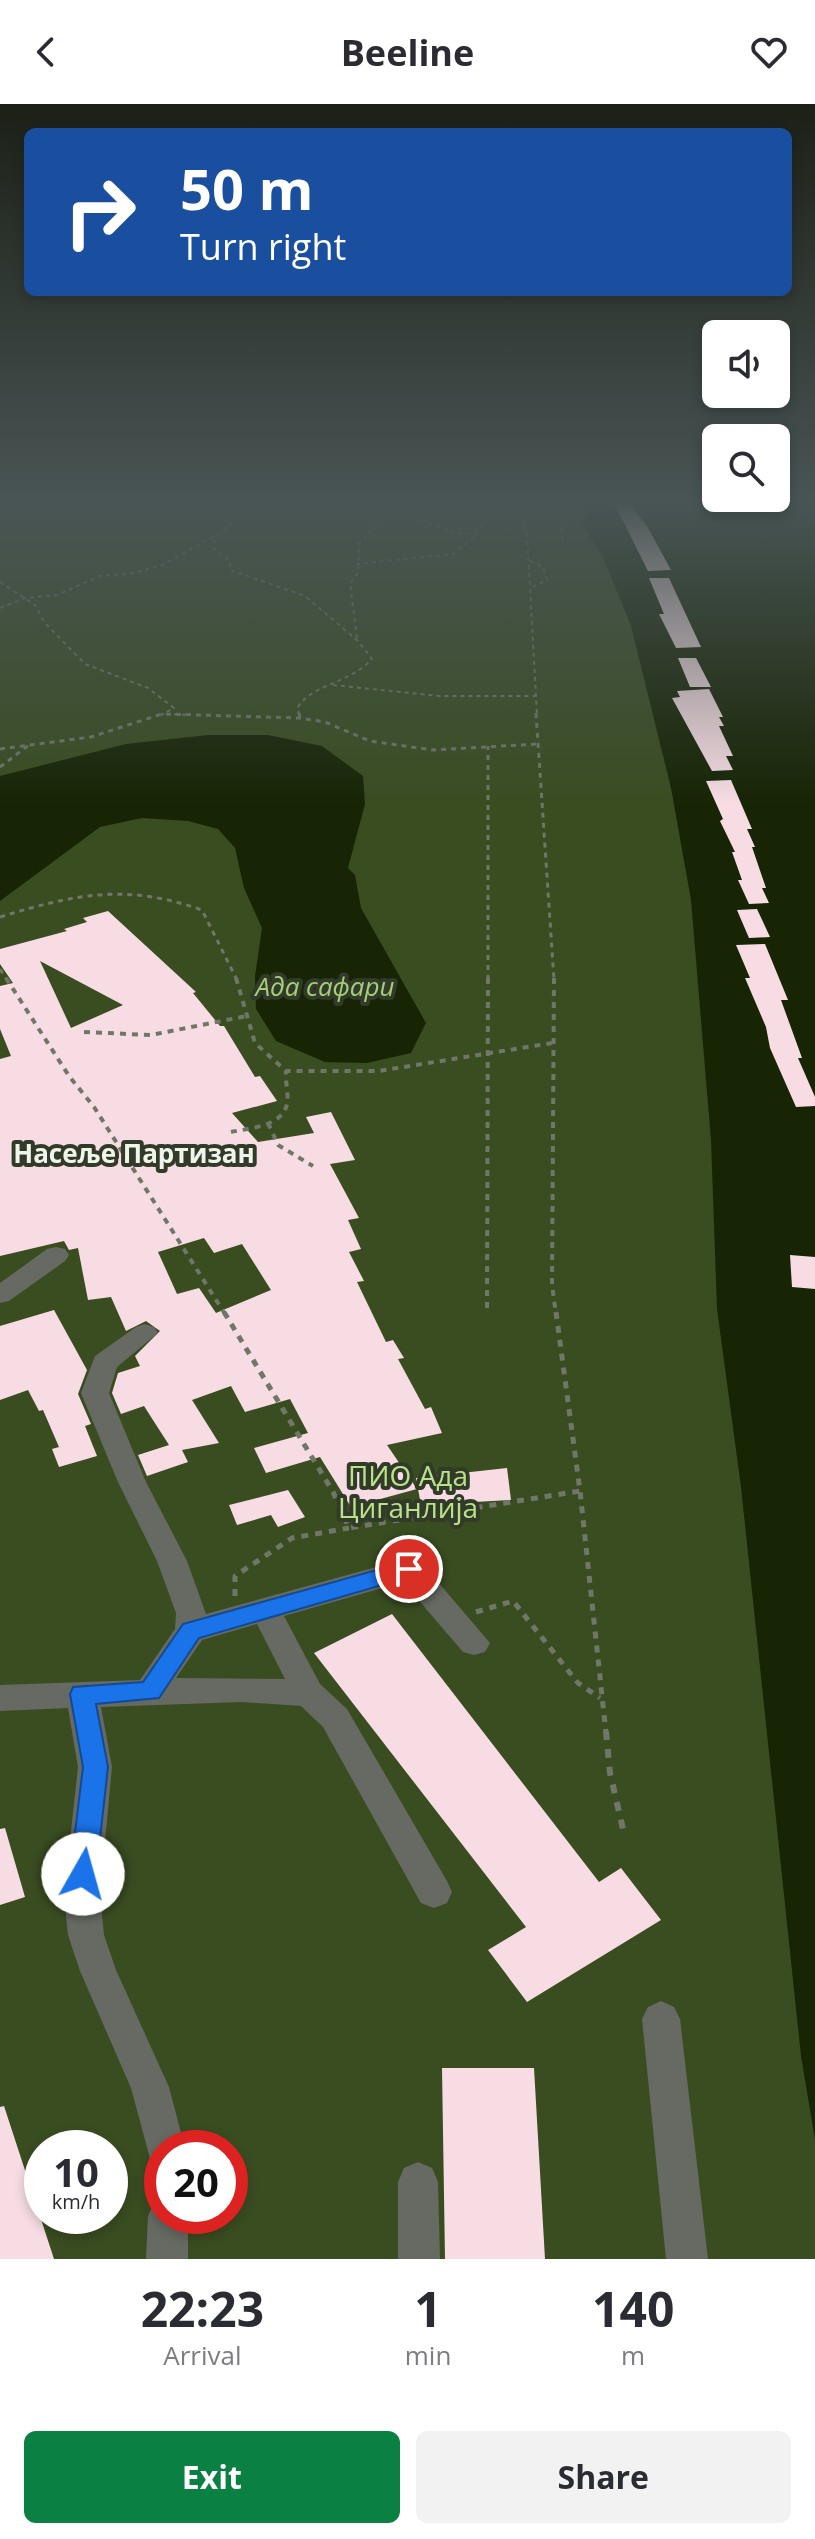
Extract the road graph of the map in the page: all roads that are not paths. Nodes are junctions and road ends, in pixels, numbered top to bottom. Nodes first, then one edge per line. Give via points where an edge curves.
1 (56, 1255) dead end
2 (0, 1295) edge
3 (145, 1333) dead end
4 (265, 1609) junction
5 (191, 1631) junction
6 (474, 1643) dead end
7 (150, 1691) junction
8 (309, 1693) junction
9 (82, 1694) junction
10 (0, 1698) edge
11 (434, 1892) dead end
12 (661, 2019) dead end
13 (161, 2130) edge
14 (418, 2182) dead end
15 (168, 2234) edge
16 (167, 2259) edge
17 (419, 2259) edge
18 (687, 2259) edge

1 - 2 street
3 - 5 street via 105,1362 95,1393 172,1561 191,1613
4 - 5 street
4 - 6 street via 409,1569
4 - 8 street
5 - 7 street
7 - 8 street
7 - 9 street
8 - 11 street via 335,1718
9 - 10 street
9 - 13 street via 95,1767 82,1895 86,1935 150,2087
12 - 18 street
14 - 17 street
15 - 16 street

